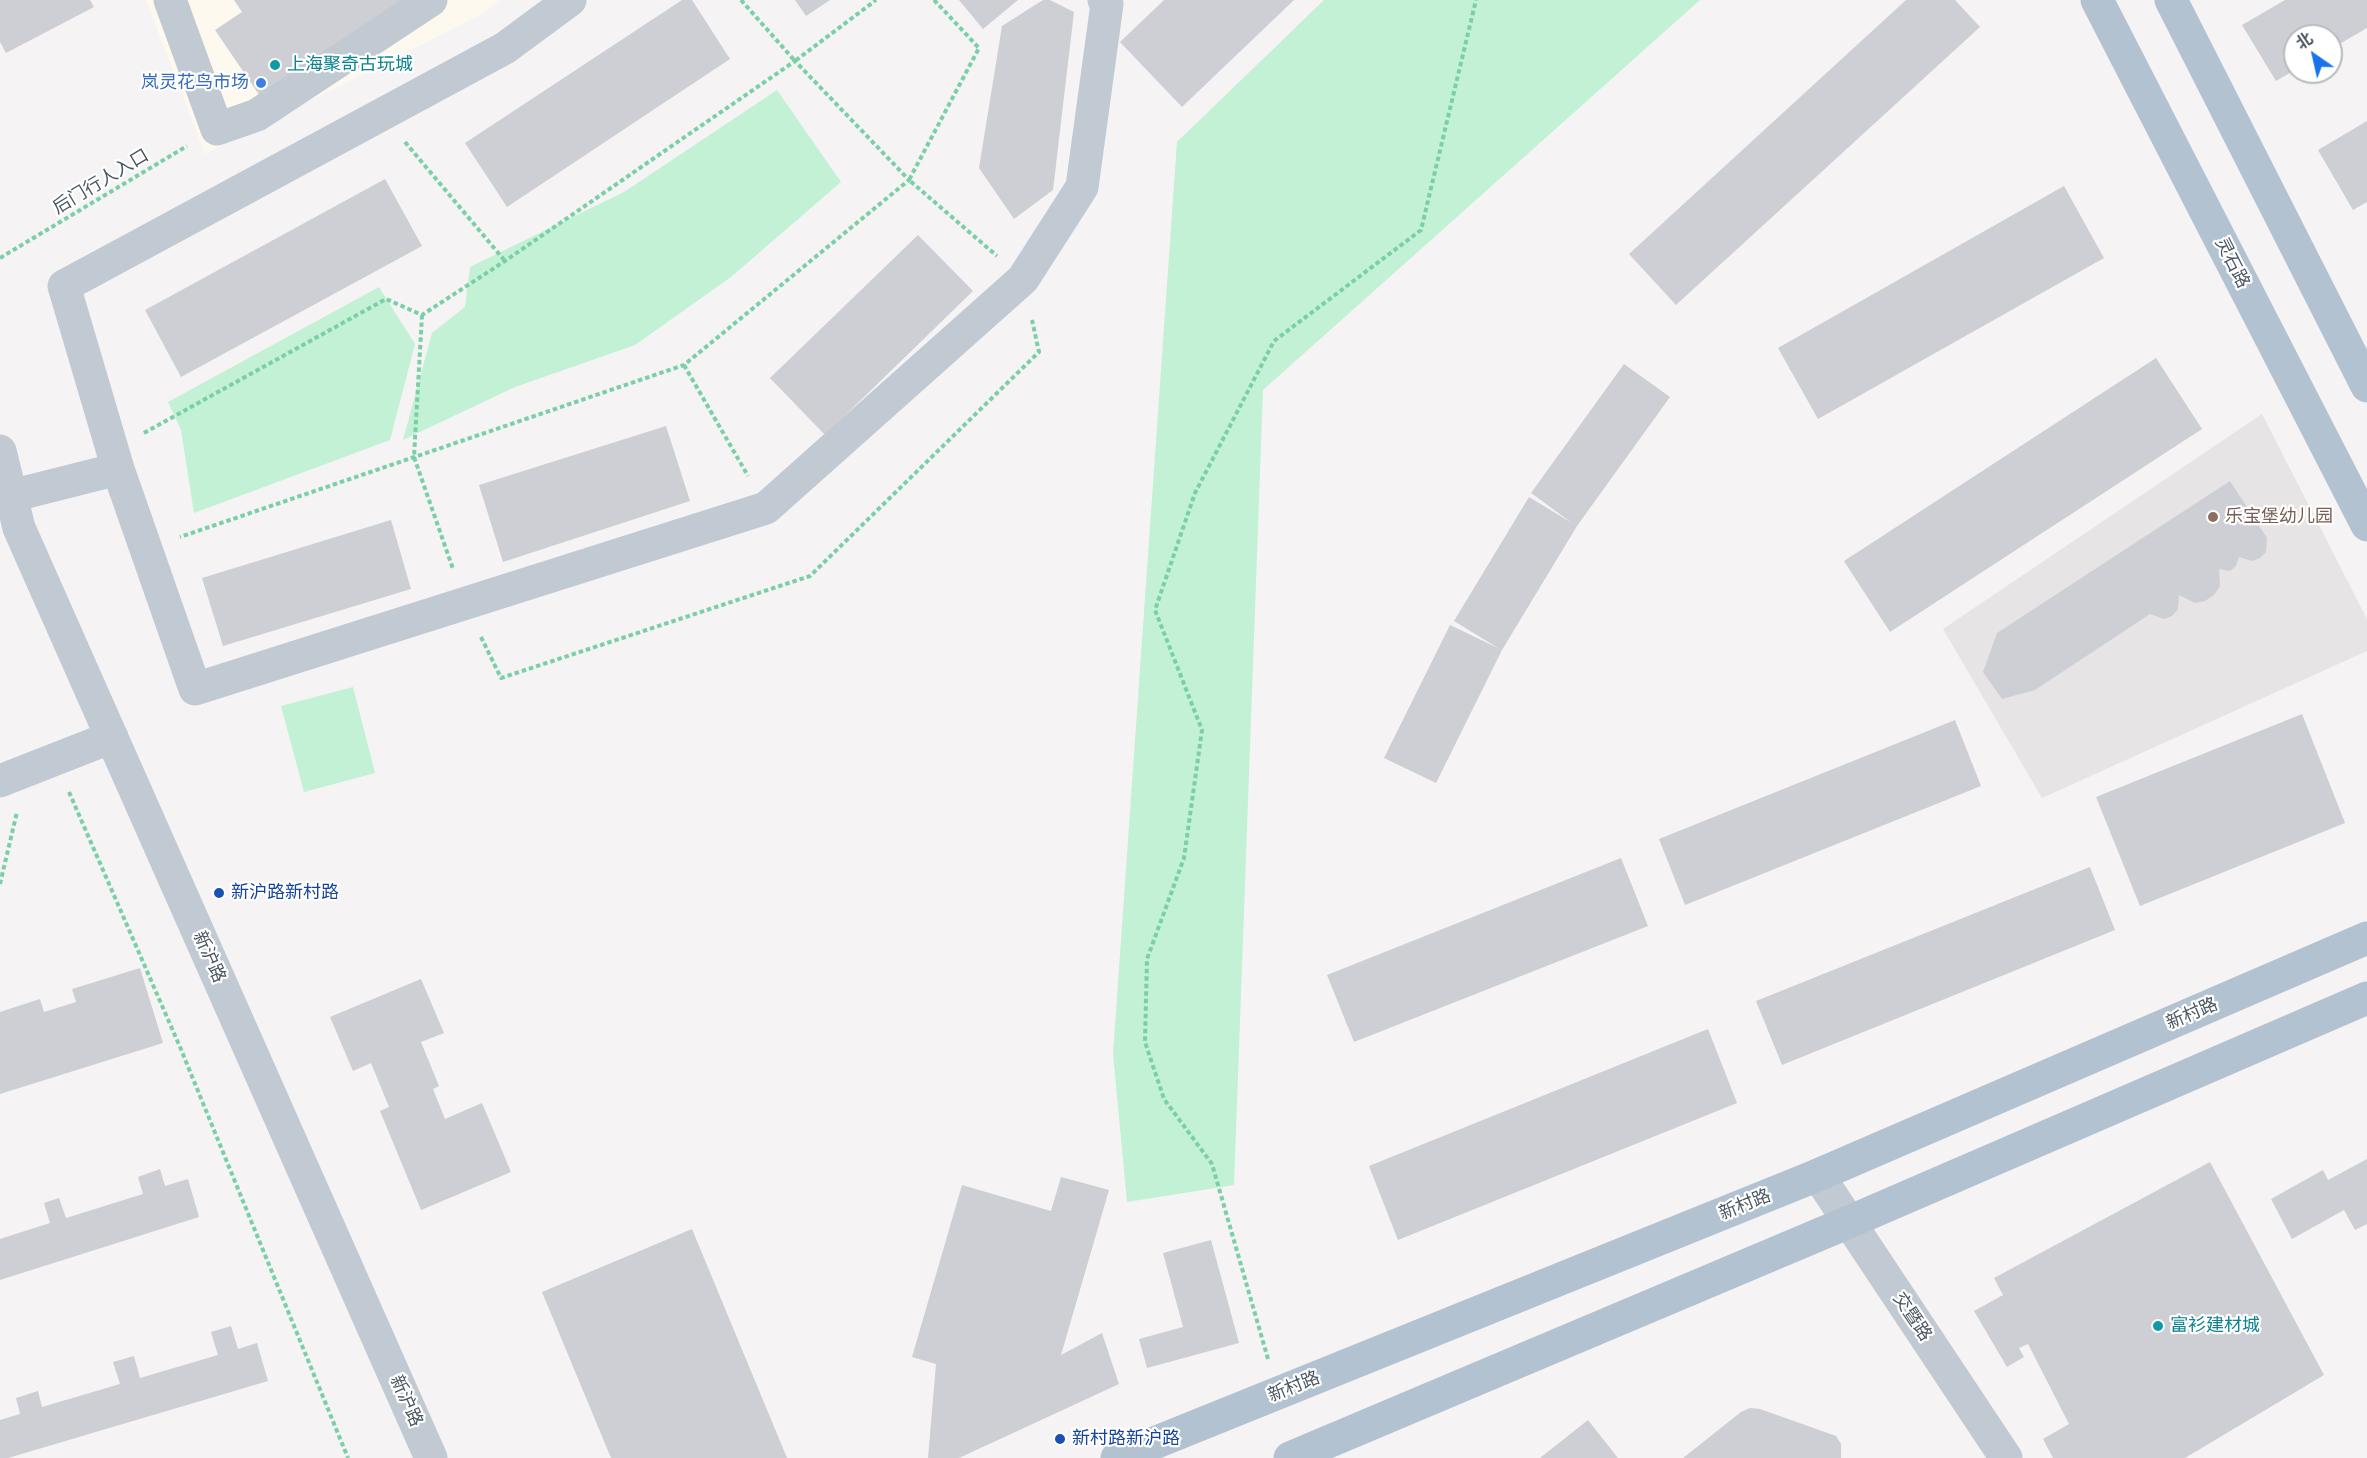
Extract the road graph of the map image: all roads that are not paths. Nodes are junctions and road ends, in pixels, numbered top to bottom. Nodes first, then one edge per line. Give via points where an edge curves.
1 (170, 0) edge
2 (431, 0) edge
3 (570, 0) edge
4 (1104, 0) edge
5 (2097, 0) edge
6 (2171, 0) edge
7 (2367, 386) edge
8 (0, 452) edge
9 (115, 459) junction
10 (11, 496) junction
11 (2367, 525) edge
12 (112, 737) junction
13 (27, 770) edge
14 (2367, 938) edge
15 (2367, 998) edge
16 (1818, 1175) junction
17 (1849, 1222) junction
18 (431, 1458) edge
19 (1117, 1458) edge
20 (1290, 1458) edge
21 (2006, 1458) edge

1 - 2 street via 217,129 257,115
3 - 9 street via 505,48 64,286
4 - 9 street via 1107,3 1082,188 1023,279 766,508 195,689
5 - 11 main road, 灵石路
6 - 7 main road
8 - 10 street, 新沪路
9 - 10 street
10 - 12 street, 新沪路 via 19,528
12 - 13 street
12 - 18 street, 新沪路
14 - 16 main road, 新村路
15 - 17 main road
16 - 17 street, 交暨路
16 - 19 main road, 新村路
17 - 20 main road
17 - 21 street, 交暨路

